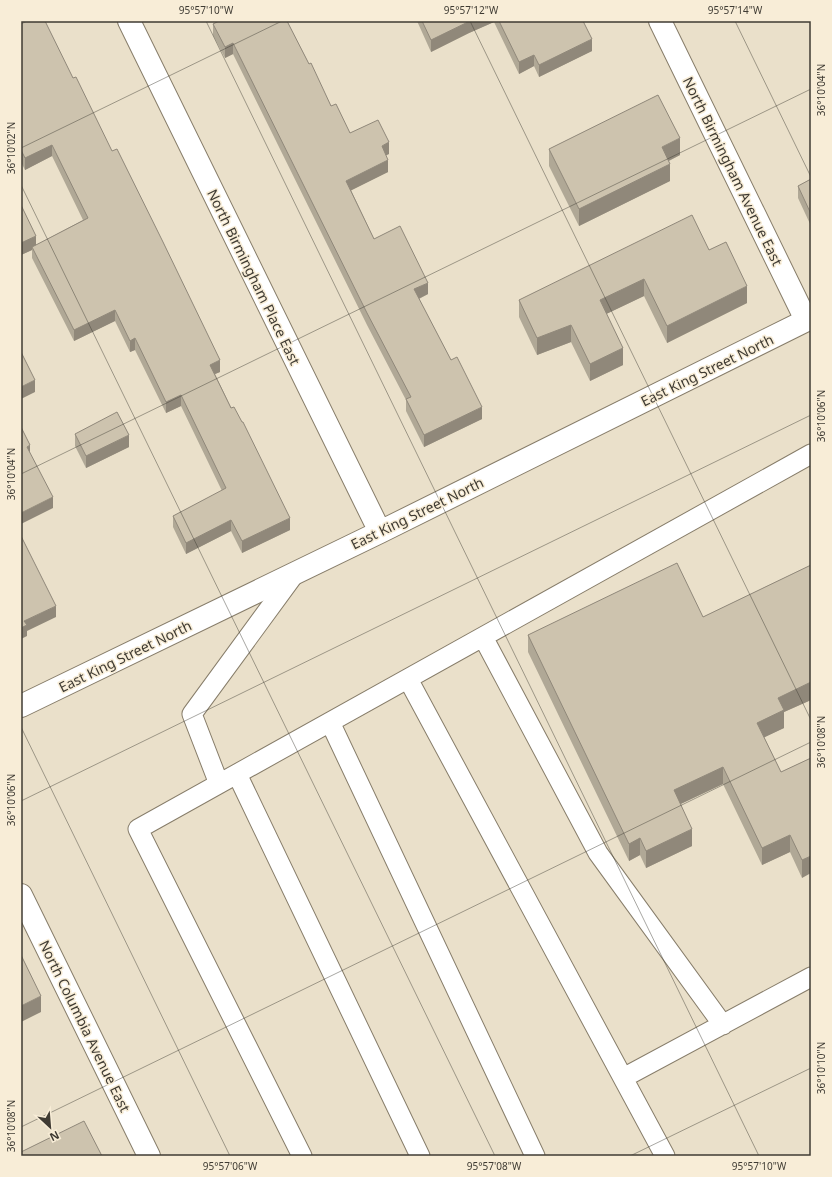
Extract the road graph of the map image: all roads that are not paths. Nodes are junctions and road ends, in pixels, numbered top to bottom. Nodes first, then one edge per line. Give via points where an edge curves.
1 (129, 21) edge
2 (660, 21) edge
3 (809, 324) edge
4 (811, 454) edge
5 (380, 532) junction
6 (296, 572) junction
7 (483, 637) junction
8 (408, 678) junction
9 (21, 706) edge
10 (330, 722) junction
11 (238, 774) junction
12 (220, 784) junction
13 (21, 895) edge
14 (811, 977) edge
15 (722, 1025) junction
16 (623, 1078) junction
17 (149, 1156) edge
18 (302, 1156) edge
19 (420, 1156) edge
20 (535, 1156) edge
21 (665, 1156) edge

1 - 5 street, North Birmingham Place East
2 - 3 street, North Birmingham Avenue East
3 - 5 street, East King Street North
4 - 7 lane
5 - 6 street, East King Street North
6 - 9 street, East King Street North
6 - 12 lane via 192,714
7 - 8 lane
7 - 15 lane via 598,853
8 - 10 lane
8 - 16 lane
10 - 11 lane
10 - 20 lane
11 - 12 lane
11 - 19 lane
12 - 18 lane via 138,829
13 - 17 street, North Columbia Avenue East
14 - 15 lane
15 - 16 lane
16 - 21 lane

